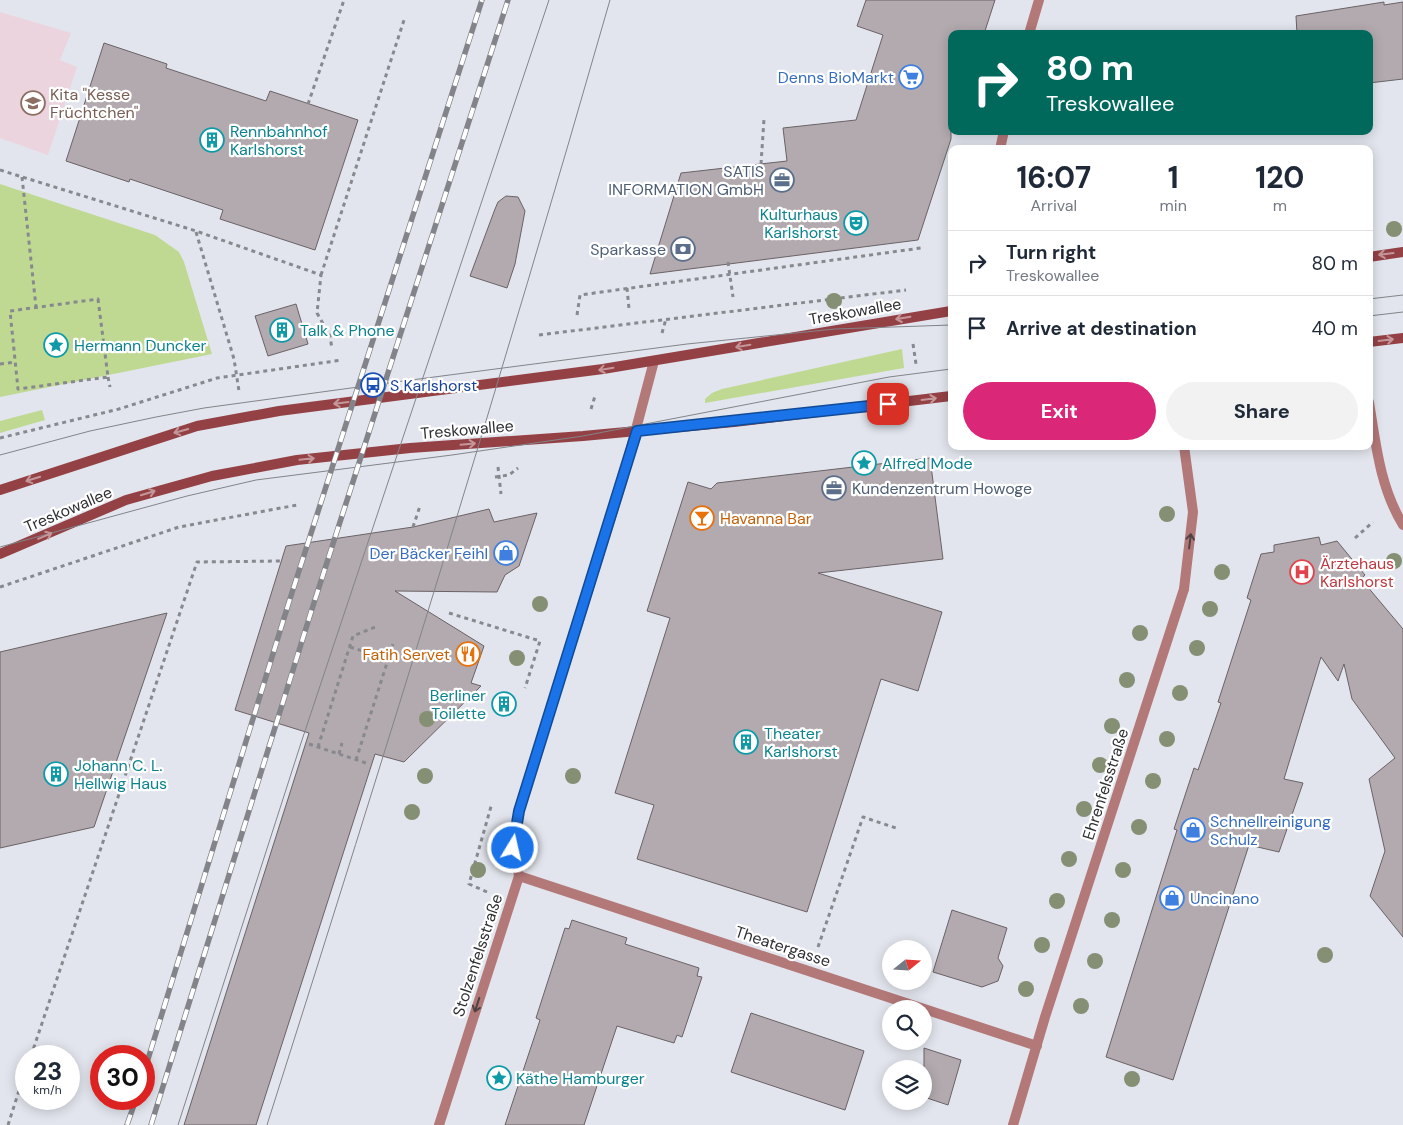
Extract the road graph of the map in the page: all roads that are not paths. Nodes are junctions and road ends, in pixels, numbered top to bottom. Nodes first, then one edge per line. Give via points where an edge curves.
1 (1039, 0) edge
2 (1030, 30) edge
3 (1403, 252) edge
4 (1373, 256) edge
5 (948, 312) edge
6 (1403, 338) edge
7 (1373, 342) edge
8 (654, 361) junction
9 (948, 396) edge
10 (1373, 426) edge
11 (637, 431) junction
12 (1185, 450) edge
13 (0, 490) edge
14 (1403, 525) edge
15 (0, 554) edge
16 (519, 876) junction
17 (1037, 1046) junction
18 (439, 1125) edge
19 (1013, 1125) edge

1 - 2 street
3 -> 4 main road
5 -> 8 main road, Treskowallee
7 -> 6 main road
8 - 11 street, Stolzenfelsstraße
8 -> 13 main road, Treskowallee via 231,419 167,435
11 -> 9 main road, Treskowallee
10 - 14 street via 1381,473 1391,504
15 -> 11 main road, Treskowallee via 126,500 212,476 306,459
11 - 16 street, Stolzenfelsstraße via 519,811 513,848
17 -> 12 street, Ehrenfelsstraße via 1184,589 1193,512
16 - 17 street, Theatergasse
16 -> 18 street, Stolzenfelsstraße
17 - 19 street, Ehrenfelsstraße

